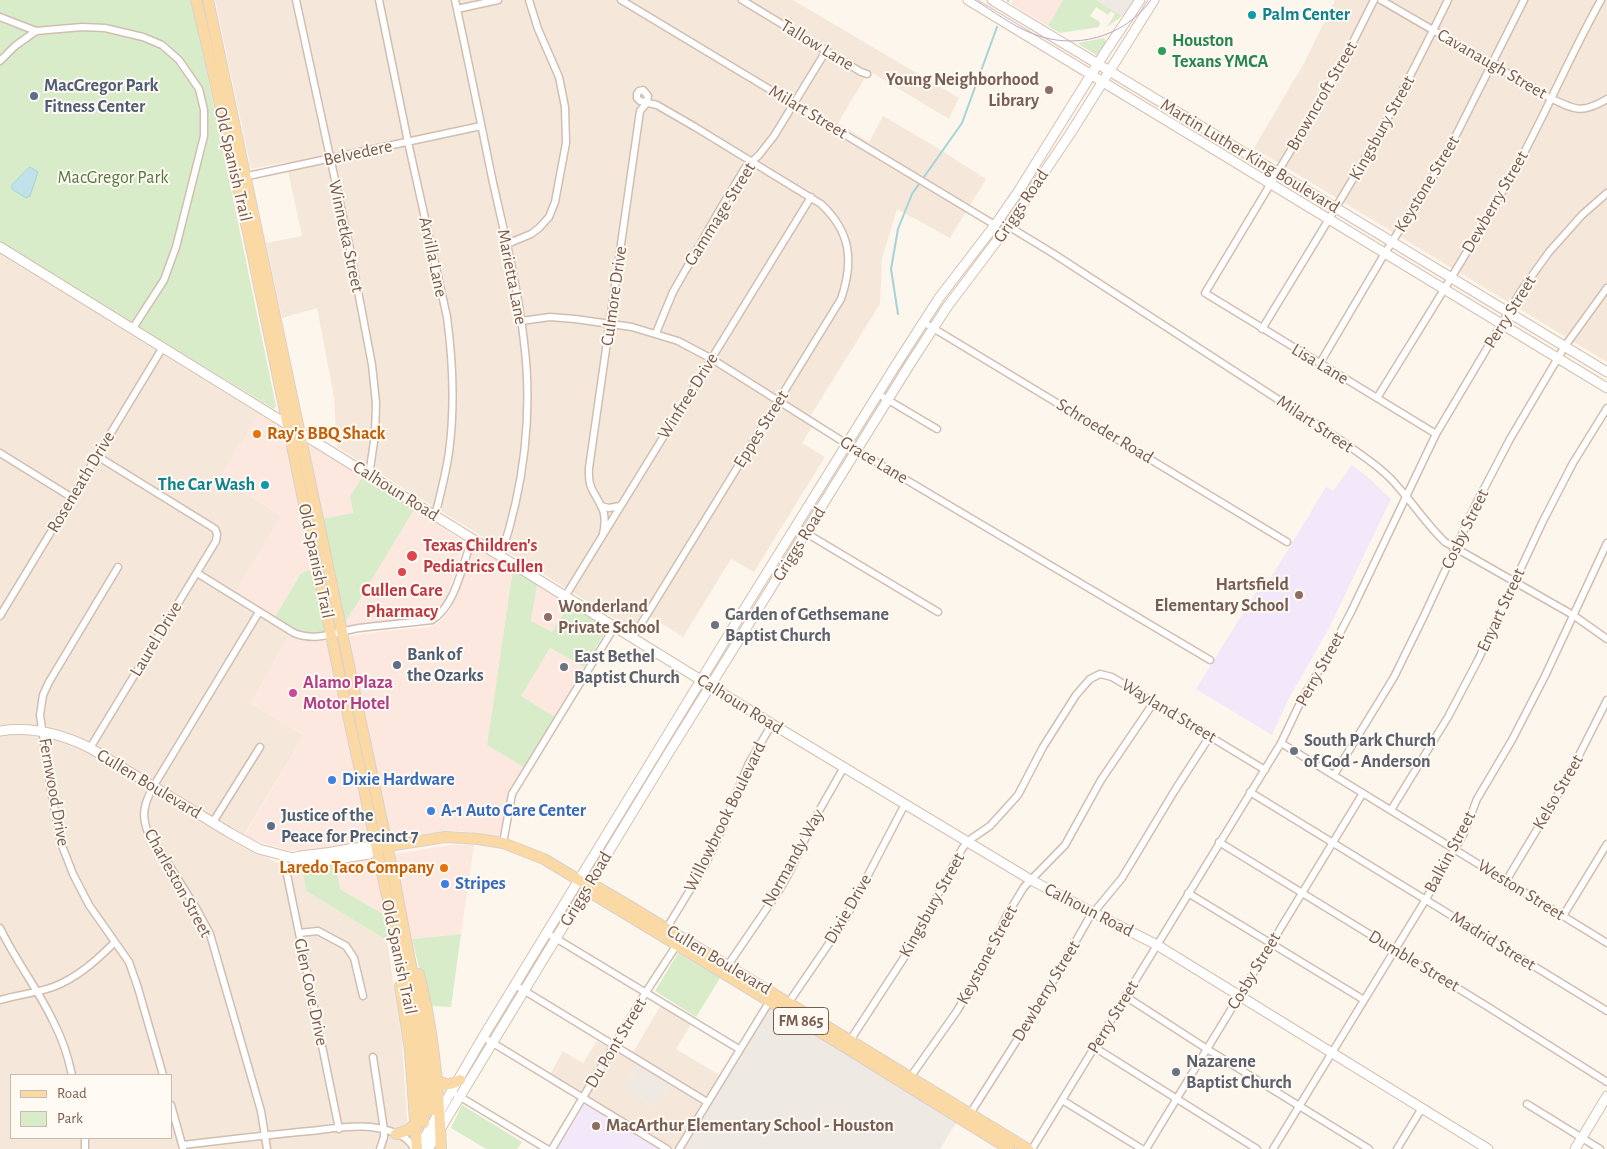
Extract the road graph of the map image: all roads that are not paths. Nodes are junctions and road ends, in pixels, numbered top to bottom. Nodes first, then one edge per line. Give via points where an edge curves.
1 (196, 0) edge
2 (208, 0) edge
3 (296, 0) edge
4 (379, 0) edge
5 (455, 0) edge
6 (498, 0) edge
7 (529, 0) edge
8 (621, 0) edge
9 (742, 0) edge
10 (968, 0) edge
11 (992, 0) edge
12 (1140, 0) edge
13 (1154, 0) edge
14 (1374, 0) edge
15 (1381, 0) edge
16 (1448, 0) edge
17 (1524, 0) edge
18 (1602, 0) edge
19 (457, 8) junction
20 (0, 17) edge
21 (1433, 29) junction
22 (36, 32) junction
23 (826, 51) junction
24 (0, 61) edge
25 (1492, 64) junction
26 (1098, 65) junction
27 (1110, 72) junction
28 (867, 74) dead end
29 (1091, 76) junction
30 (1103, 82) junction
31 (639, 91) dead end
32 (1550, 98) junction
33 (1607, 99) edge
34 (646, 104) junction
35 (794, 104) junction
36 (1173, 108) junction
37 (1166, 120) junction
38 (481, 126) junction
39 (1220, 138) junction
40 (1051, 140) junction
41 (408, 142) junction
42 (1061, 146) junction
43 (1214, 149) junction
44 (330, 158) junction
45 (751, 162) junction
46 (1278, 173) junction
47 (246, 176) junction
48 (235, 179) junction
49 (1272, 184) junction
50 (1607, 192) edge
51 (811, 197) junction
52 (1336, 207) junction
53 (1328, 219) junction
54 (995, 225) junction
55 (1008, 226) junction
56 (1392, 242) junction
57 (507, 244) junction
58 (0, 247) edge
59 (1385, 253) junction
60 (1451, 278) junction
61 (1444, 288) junction
62 (1607, 288) edge
63 (1205, 293) joint
64 (1508, 312) junction
65 (521, 320) junction
66 (923, 322) junction
67 (1502, 323) junction
68 (610, 324) junction
69 (133, 328) junction
70 (933, 328) junction
71 (1262, 329) junction
72 (656, 333) junction
73 (1565, 346) junction
74 (163, 347) junction
75 (1558, 358) junction
76 (712, 359) junction
77 (1320, 364) junction
78 (1607, 372) edge
79 (1607, 388) edge
80 (878, 394) junction
81 (1377, 398) junction
82 (779, 400) junction
83 (888, 400) junction
84 (1607, 408) edge
85 (288, 424) junction
86 (937, 429) dead end
87 (300, 432) junction
88 (1436, 434) junction
89 (847, 444) junction
90 (857, 450) junction
91 (0, 453) edge
92 (97, 456) junction
93 (369, 474) junction
94 (1406, 496) junction
95 (71, 497) junction
96 (309, 500) junction
97 (601, 506) junction
98 (620, 506) junction
99 (435, 516) junction
100 (796, 527) junction
101 (806, 533) junction
102 (603, 534) junction
103 (472, 539) junction
104 (1287, 542) dead end
105 (1607, 543) edge
106 (1455, 548) junction
107 (501, 555) junction
108 (328, 562) junction
109 (317, 565) junction
110 (118, 567) dead end
111 (197, 573) junction
112 (1514, 582) junction
113 (566, 595) junction
114 (748, 603) junction
115 (758, 610) junction
116 (259, 612) junction
117 (938, 612) dead end
118 (0, 616) edge
119 (1573, 616) junction
120 (615, 626) junction
121 (337, 633) junction
122 (633, 637) junction
123 (1607, 639) edge
124 (1210, 660) dead end
125 (702, 680) junction
126 (710, 686) junction
127 (1076, 695) joint
128 (1607, 700) edge
129 (1154, 702) junction
130 (358, 708) junction
131 (347, 709) junction
132 (772, 724) junction
133 (0, 732) edge
134 (43, 732) junction
135 (1210, 736) junction
136 (1281, 743) junction
137 (260, 747) dead end
138 (90, 748) junction
139 (659, 749) junction
140 (668, 754) junction
141 (844, 767) junction
142 (1265, 770) junction
143 (1334, 775) junction
144 (372, 777) junction
145 (361, 778) junction
146 (153, 787) junction
147 (1250, 792) junction
148 (1363, 793) junction
149 (905, 804) junction
150 (622, 810) junction
151 (1391, 810) junction
152 (630, 815) junction
153 (213, 822) junction
154 (503, 842) junction
155 (968, 842) junction
156 (1219, 842) junction
157 (1333, 843) junction
158 (1607, 844) edge
159 (387, 846) junction
160 (376, 848) junction
161 (1455, 849) junction
162 (283, 855) junction
163 (1031, 880) junction
164 (1506, 881) junction
165 (583, 883) junction
166 (1302, 892) junction
167 (1188, 893) junction
168 (1426, 899) junction
169 (1094, 914) junction
170 (1563, 916) junction
171 (0, 928) edge
172 (664, 932) junction
173 (547, 933) junction
174 (299, 934) junction
175 (557, 939) junction
176 (401, 940) junction
177 (679, 941) junction
178 (115, 942) junction
179 (1607, 943) edge
180 (1271, 944) junction
181 (1157, 945) junction
182 (1394, 950) junction
183 (726, 969) junction
184 (515, 985) junction
185 (35, 991) junction
186 (525, 991) junction
187 (646, 992) junction
188 (1240, 995) junction
189 (363, 996) dead end
190 (1125, 996) junction
191 (772, 998) junction
192 (0, 1000) edge
193 (1364, 1000) junction
194 (786, 1006) junction
195 (1607, 1011) edge
196 (483, 1037) junction
197 (493, 1043) junction
198 (848, 1043) junction
199 (616, 1045) junction
200 (1094, 1047) junction
201 (740, 1049) junction
202 (1207, 1049) junction
203 (1332, 1052) junction
204 (373, 1057) dead end
205 (72, 1074) edge
206 (163, 1074) edge
207 (437, 1080) junction
208 (460, 1080) junction
209 (908, 1081) junction
210 (1607, 1082) edge
211 (456, 1094) junction
212 (1607, 1096) edge
213 (583, 1098) junction
214 (1176, 1098) junction
215 (1062, 1100) junction
216 (707, 1102) junction
217 (1527, 1104) dead end
218 (1299, 1105) junction
219 (172, 1108) edge
220 (1422, 1108) junction
221 (436, 1111) junction
222 (968, 1118) junction
223 (420, 1123) junction
224 (339, 1128) junction
225 (441, 1129) junction
226 (384, 1130) junction
227 (396, 1134) junction
228 (266, 1136) junction
229 (1582, 1138) junction
230 (183, 1147) edge
231 (268, 1149) edge
232 (380, 1149) edge
233 (417, 1149) edge
234 (428, 1149) edge
235 (441, 1149) edge
236 (547, 1149) edge
237 (552, 1149) edge
238 (667, 1149) edge
239 (679, 1149) edge
240 (1009, 1149) edge
241 (1030, 1149) edge
242 (1144, 1149) edge
243 (1257, 1149) edge
244 (1272, 1149) edge
245 (1369, 1149) edge
246 (1397, 1149) edge
247 (1488, 1149) edge
248 (1575, 1149) edge
249 (1600, 1149) edge

1 - 48 main road, Old Spanish Trail
2 - 47 main road, Old Spanish Trail
3 - 44 street, Winnetka Street
4 - 41 street, Arvilla Lane
5 - 19 street, Marietta Lane
6 - 19 street
7 - 57 street via 559,77 565,107 566,143 549,217 531,234
8 - 35 street, Milart Street
9 - 23 street, Tallow Lane
10 - 29 main road, Martin Luther King Boulevard
11 - 26 main road, Martin Luther King Boulevard
12 - 26 main road, Griggs Road
13 - 27 main road, Griggs Road
14 - 46 street, Browncroft Street via 1339,70
15 - 21 street, Cavanaugh Street
16 - 21 street, Kingsbury Street
17 - 25 street, Keystone Street
18 - 32 street, Dewberry Street
19 - 38 street, Marietta Lane
20 - 22 street
21 - 25 street, Cavanaugh Street
21 - 52 street, Kingsbury Street via 1405,88
22 - 24 street
22 - 69 street via 95,27 152,40 179,60 193,78 202,99 204,136 176,247 164,280
23 - 28 street, Tallow Lane
23 - 35 street, Gammage Street
25 - 32 street, Cavanaugh Street
25 - 56 street, Keystone Street via 1443,160
26 - 27 main road, Martin Luther King Boulevard
26 - 29 main road, Griggs Road
27 - 30 main road, Griggs Road
27 - 36 main road, Martin Luther King Boulevard
29 - 30 main road, Martin Luther King Boulevard
29 - 40 main road, Griggs Road
30 - 37 main road, Martin Luther King Boulevard
30 - 42 main road, Griggs Road
31 - 34 street via 637,98
32 - 33 street, Cavanaugh Street via 1578,109 1592,108
32 - 60 street, Dewberry Street via 1520,160
34 - 45 street, Eppes Street via 656,105 696,127
34 - 68 street, Culmore Drive via 640,111
35 - 45 street, Gammage Street via 774,136
35 - 54 street, Milart Street
36 - 37 main road
36 - 39 main road, Martin Luther King Boulevard
37 - 43 main road, Martin Luther King Boulevard
38 - 41 street, Belvedere
38 - 57 street, Marietta Lane
39 - 43 main road
39 - 46 main road, Martin Luther King Boulevard
40 - 42 main road
40 - 54 main road, Griggs Road
41 - 44 street, Belvedere
41 - 99 street, Arvilla Lane via 451,344 453,376 449,452
42 - 55 main road, Griggs Road
43 - 49 main road, Martin Luther King Boulevard
44 - 47 street, Belvedere
44 - 93 street, Winnetka Street via 372,365 376,403
45 - 51 street, Eppes Street
45 - 72 street, Gammage Street via 726,198 683,273
46 - 49 street, Browncroft Street
46 - 52 main road, Martin Luther King Boulevard
47 - 48 street, Belvedere
47 - 87 main road, Old Spanish Trail
48 - 85 main road, Old Spanish Trail
49 - 53 main road, Martin Luther King Boulevard
49 - 63 street, Browncroft Street
50 - 64 street, Perry Street via 1549,252
51 - 76 street, Winfree Drive
51 - 82 street, Eppes Street via 839,224 846,241 849,269 841,299
52 - 53 street, Kingsbury Street
52 - 56 main road, Martin Luther King Boulevard
53 - 59 main road, Martin Luther King Boulevard
53 - 71 street, Kingsbury Street
54 - 66 main road, Griggs Road
55 - 70 main road, Griggs Road
55 - 94 street, Milart Street via 1342,441 1385,474
56 - 59 street, Keystone Street
56 - 60 main road, Martin Luther King Boulevard
57 - 65 street, Marietta Lane
58 - 69 main road, Calhoun Road
59 - 61 main road, Martin Luther King Boulevard
59 - 77 street, Keystone Street
60 - 61 street, Dewberry Street
60 - 64 main road, Martin Luther King Boulevard
61 - 67 main road, Martin Luther King Boulevard
61 - 81 street, Dewberry Street
62 - 73 street, Cosby Street
63 - 71 street, Lisa Lane
64 - 67 street, Perry Street
64 - 73 main road, Martin Luther King Boulevard
65 - 68 street, Grace Lane via 560,317
65 - 107 street, Marietta Lane via 526,372 526,432 519,486
66 - 70 street, Schroeder Road
66 - 80 main road, Griggs Road
67 - 75 main road, Martin Luther King Boulevard
67 - 88 street, Perry Street
68 - 72 street, Grace Lane
68 - 97 street, Culmore Drive via 589,473 591,489
69 - 74 main road, Calhoun Road
70 - 83 main road, Griggs Road
70 - 104 street, Schroeder Road
71 - 77 street, Lisa Lane
72 - 76 street, Grace Lane
73 - 75 street, Cosby Street
73 - 78 main road, Martin Luther King Boulevard
74 - 85 main road, Calhoun Road
74 - 92 street, Roseneath Drive
75 - 79 main road, Martin Luther King Boulevard
75 - 106 street, Cosby Street via 1506,447
76 - 82 street, Grace Lane
76 - 98 street, Winfree Drive
77 - 81 street, Lisa Lane
80 - 83 street
80 - 89 main road, Griggs Road
81 - 88 street, Lisa Lane
82 - 89 street, Grace Lane
82 - 122 street, Eppes Street
83 - 86 street
83 - 90 main road, Griggs Road
84 - 112 street, Enyart Street via 1573,463
85 - 87 main road, Calhoun Road
85 - 96 main road, Old Spanish Trail
87 - 93 main road, Calhoun Road
87 - 96 main road, Old Spanish Trail
88 - 94 street, Perry Street
89 - 90 street, Grace Lane
89 - 100 main road, Griggs Road
90 - 101 main road, Griggs Road
90 - 124 street, Grace Lane
91 - 95 street
92 - 95 street, Roseneath Drive
92 - 111 street, Laurel Drive via 215,530 216,541
93 - 99 main road, Calhoun Road
94 - 106 street, Milart Street via 1439,537
94 - 136 street, Perry Street via 1351,612 1302,698
95 - 118 street, Roseneath Drive
96 - 108 main road, Old Spanish Trail
96 - 109 main road, Old Spanish Trail
97 - 98 street
97 - 102 street, Culmore Drive
98 - 102 street, Winfree Drive
99 - 103 main road, Calhoun Road
100 - 101 street
100 - 114 main road, Griggs Road
101 - 115 main road, Griggs Road
101 - 117 street
102 - 113 street, Winfree Drive
103 - 107 main road, Calhoun Road
103 - 121 street via 450,601 438,617
105 - 119 street, Balkin Street
106 - 112 street, Milart Street
106 - 143 street, Cosby Street via 1394,677
107 - 113 main road, Calhoun Road
108 - 109 main road
108 - 121 main road, Old Spanish Trail
109 - 121 main road, Old Spanish Trail
110 - 134 street, Fernwood Drive via 43,695 40,715
111 - 116 street
111 - 138 street, Laurel Drive
112 - 119 street, Milart Street
112 - 151 street, Enyart Street via 1448,717
113 - 120 main road, Calhoun Road
114 - 115 main road
114 - 125 main road, Griggs Road
115 - 126 main road, Griggs Road
116 - 121 street via 300,635 310,637
116 - 146 street, Charleston Street
119 - 123 street, Milart Street
119 - 161 street, Balkin Street via 1516,732 1477,799
120 - 122 main road, Calhoun Road
120 - 154 street via 512,794
121 - 130 main road, Old Spanish Trail
121 - 131 main road, Old Spanish Trail
122 - 125 main road, Calhoun Road
125 - 126 main road, Calhoun Road
125 - 139 main road, Griggs Road
126 - 132 main road, Calhoun Road
126 - 140 main road, Griggs Road
127 - 129 street, Wayland Street via 1090,679 1100,674 1112,677
127 - 155 street, Kingsbury Street via 1018,794 990,826
128 - 164 street, Kelso Street via 1565,783
129 - 135 street, Wayland Street
129 - 163 street, Keystone Street via 1101,780 1065,845
130 - 131 main road
130 - 144 main road, Old Spanish Trail
131 - 145 main road, Old Spanish Trail
132 - 141 main road, Calhoun Road
132 - 172 street, Willowbrook Boulevard via 749,763 704,867
133 - 134 main road, Cullen Boulevard
134 - 138 main road, Cullen Boulevard
134 - 178 street, Fernwood Drive via 56,821 66,858 89,905
135 - 142 street, Wayland Street
135 - 169 street, Dewberry Street via 1122,878
136 - 142 street, Perry Street
136 - 143 street, Weston Street
137 - 153 street
138 - 146 main road, Cullen Boulevard
139 - 140 main road
139 - 150 main road, Griggs Road
140 - 152 main road, Griggs Road
141 - 149 main road, Calhoun Road
141 - 183 street, Normandy Way via 780,889
142 - 147 street, Perry Street
143 - 148 street, Weston Street
144 - 145 main road
144 - 159 main road, Old Spanish Trail
145 - 160 main road, Old Spanish Trail
146 - 153 main road, Cullen Boulevard
146 - 228 street, Charleston Street via 145,804 144,822 210,934
147 - 156 street, Perry Street
147 - 157 street, Madrid Street
148 - 151 street, Weston Street
148 - 157 street, Cosby Street
149 - 155 main road, Calhoun Road
149 - 194 street, Dixie Drive via 843,923
150 - 152 main road
150 - 165 main road, Griggs Road
151 - 161 street, Weston Street
152 - 165 main road, Griggs Road
153 - 162 main road, Cullen Boulevard via 259,849
154 - 159 main road, Cullen Boulevard / FM 865 via 445,838
154 - 165 main road, Cullen Boulevard / FM 865 via 544,859
155 - 163 main road, Calhoun Road
155 - 198 street, Kingsbury Street via 907,953
156 - 166 street, Dumble Street
156 - 167 street, Perry Street
157 - 166 street, Cosby Street
157 - 168 street, Madrid Street
158 - 170 street
159 - 160 main road, Cullen Boulevard / FM 865
159 - 176 main road, Old Spanish Trail
160 - 162 main road, Cullen Boulevard via 369,854 324,862 302,863
160 - 176 main road, Old Spanish Trail
161 - 164 street, Weston Street
161 - 168 street, Balkin Street
162 - 174 street, Glen Cove Drive
163 - 169 main road, Calhoun Road
163 - 209 street, Keystone Street via 1007,915 957,1011
164 - 170 street, Weston Street
165 - 172 main road, Cullen Boulevard / FM 865 via 593,894
165 - 173 main road, Griggs Road
165 - 175 main road, Griggs Road
166 - 180 street, Cosby Street
166 - 182 street, Dumble Street
167 - 180 street
167 - 181 street, Perry Street
168 - 182 street, Balkin Street
168 - 195 street, Madrid Street
169 - 181 main road, Calhoun Road
169 - 222 street, Dewberry Street
170 - 179 street, Weston Street
171 - 185 street
172 - 177 main road, Cullen Boulevard / FM 865
173 - 175 street
173 - 184 main road, Griggs Road
174 - 189 street via 318,931 346,946 354,958
174 - 224 street, Glen Cove Drive
175 - 186 main road, Griggs Road
175 - 187 street
176 - 207 main road via 418,972 427,1004
176 - 221 main road, Old Spanish Trail via 424,1033
176 - 223 main road via 396,962
177 - 183 main road, Cullen Boulevard / FM 865
177 - 187 street, Du Pont Street
178 - 185 street via 80,973 53,987
178 - 206 street, Fernwood Drive via 129,962
180 - 188 street, Cosby Street
180 - 193 street
181 - 188 main road, Calhoun Road
181 - 190 street, Perry Street
182 - 193 street, Balkin Street
182 - 210 street, Dumble Street
183 - 191 main road, Cullen Boulevard / FM 865
184 - 186 street
184 - 196 main road, Griggs Road
185 - 192 street
185 - 205 street via 53,1019
186 - 197 main road, Griggs Road
186 - 199 street
187 - 199 street, Du Pont Street
187 - 201 street
188 - 202 street, Cosby Street
188 - 203 main road, Calhoun Road
190 - 200 street, Perry Street
190 - 202 street
191 - 194 main road, Cullen Boulevard / FM 865
191 - 201 street
193 - 203 street, Balkin Street
194 - 198 main road, Cullen Boulevard / FM 865
196 - 197 street
196 - 208 main road, Griggs Road
197 - 211 main road, Griggs Road
197 - 213 street
198 - 209 main road, Cullen Boulevard / FM 865
199 - 213 street, Du Pont Street
199 - 216 street
200 - 214 street
200 - 215 street, Perry Street
201 - 216 street
202 - 214 street, Cosby Street
202 - 218 street
203 - 218 street, Balkin Street
203 - 220 main road, Calhoun Road
204 - 226 street
207 - 208 main road via 448,1085
207 - 221 main road
208 - 211 main road, Griggs Road
209 - 222 main road, Cullen Boulevard / FM 865
211 - 221 main road, Griggs Road
211 - 225 main road, Griggs Road
211 - 236 street
212 - 229 main road
213 - 237 street, Du Pont Street
213 - 238 street
214 - 242 street, Cosby Street
214 - 243 street
215 - 241 street, Perry Street
215 - 242 street
216 - 239 street
217 - 229 street
218 - 244 street, Balkin Street
218 - 245 street
219 - 230 street
220 - 246 street
220 - 247 main road, Calhoun Road
221 - 225 main road
221 - 233 main road, Griggs Road
222 - 240 main road, Cullen Boulevard / FM 865
222 - 241 main road, Cullen Boulevard / FM 865
223 - 227 main road
223 - 233 main road
224 - 226 street
224 - 228 street
225 - 234 main road, Griggs Road
225 - 235 main road
226 - 227 street
226 - 232 street
227 - 233 street
228 - 230 street
228 - 231 street, Charleston Street
229 - 248 main road
229 - 249 street

